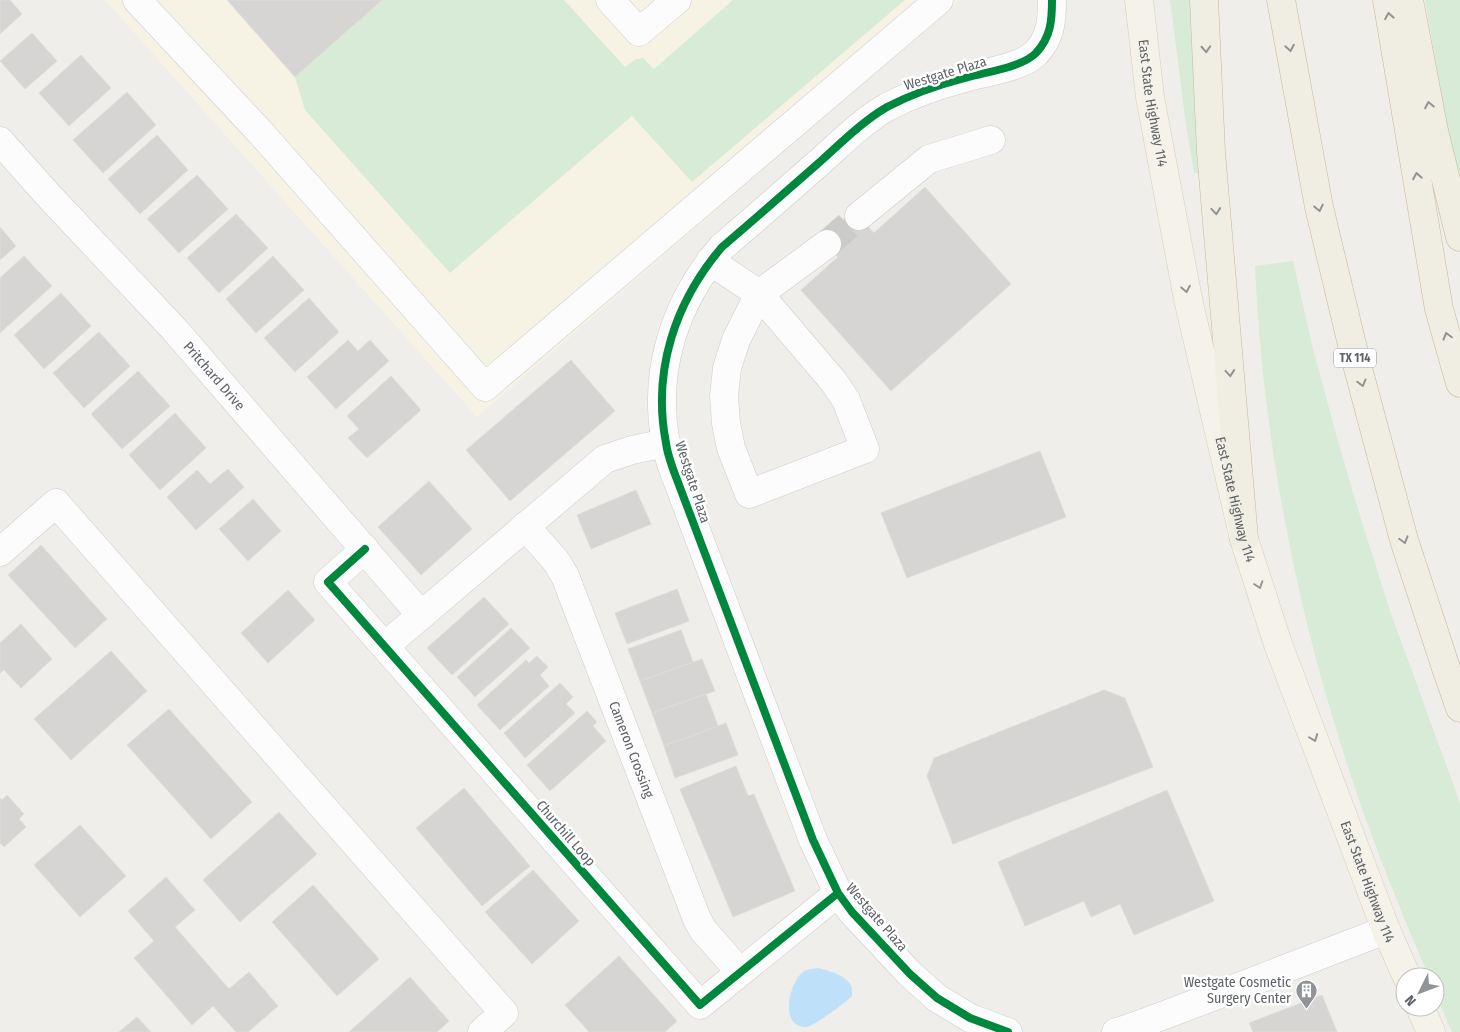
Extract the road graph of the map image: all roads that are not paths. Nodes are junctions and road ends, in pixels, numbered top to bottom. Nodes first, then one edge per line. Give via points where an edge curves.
1 (137, 0) edge
2 (610, 0) edge
3 (677, 0) edge
4 (939, 0) edge
5 (1052, 0) edge
6 (1139, 0) edge
7 (1204, 0) edge
8 (1281, 0) edge
9 (1387, 0) edge
10 (1409, 0) edge
11 (990, 140) dead end
12 (0, 141) edge
13 (859, 216) tunnel mouth
14 (1460, 237) edge
15 (827, 244) tunnel mouth
16 (710, 261) junction
17 (759, 294) junction
18 (1460, 383) edge
19 (666, 443) junction
20 (525, 526) junction
21 (1244, 539) junction
22 (365, 549) junction
23 (0, 552) edge
24 (421, 615) junction
25 (385, 646) junction
26 (1460, 708) edge
27 (838, 893) junction
28 (1386, 930) junction
29 (1403, 967) edge
30 (740, 972) junction
31 (1424, 1017) edge
32 (482, 1032) edge
33 (1008, 1032) edge
34 (1116, 1032) edge
35 (1431, 1032) edge

1 - 4 street via 260,132 485,387
2 - 3 street via 639,32
5 - 16 street, Westgate Plaza via 1052,19 1046,38 1035,54 1016,65 922,91 884,109 722,247
6 -> 21 main road, East State Highway 114 via 1150,97 1188,299
7 -> 21 highway via 1211,152
8 -> 26 highway, TX 114 via 1319,207 1355,357 1404,540
18 -> 9 highway via 1439,309
14 -> 10 highway via 1434,131
11 - 13 street via 929,159
12 - 22 street, Pritchard Drive via 174,329
15 - 17 street
16 - 17 street
16 - 19 street, Westgate Plaza via 687,297 666,356 661,391
17 - 17 street via 736,340 727,368 724,396 731,448 749,494 865,449 846,400 834,382
19 - 20 street via 605,459
19 - 27 street, Westgate Plaza via 672,469 813,840
20 - 24 street
20 - 30 street, Cameron Crossing via 565,576 697,919
21 -> 28 main road, East State Highway 114 via 1278,644
22 - 24 street, Pritchard Drive
22 - 25 street, Churchill Loop via 328,582
23 - 32 street via 56,503 504,1013
24 - 25 street
25 - 30 street, Churchill Loop via 700,1005
27 - 30 street, Churchill Loop
27 - 33 street, Westgate Plaza via 878,941 937,998 970,1018
28 - 29 main road, East State Highway 114
28 - 34 street via 1195,1005
31 - 35 main road

